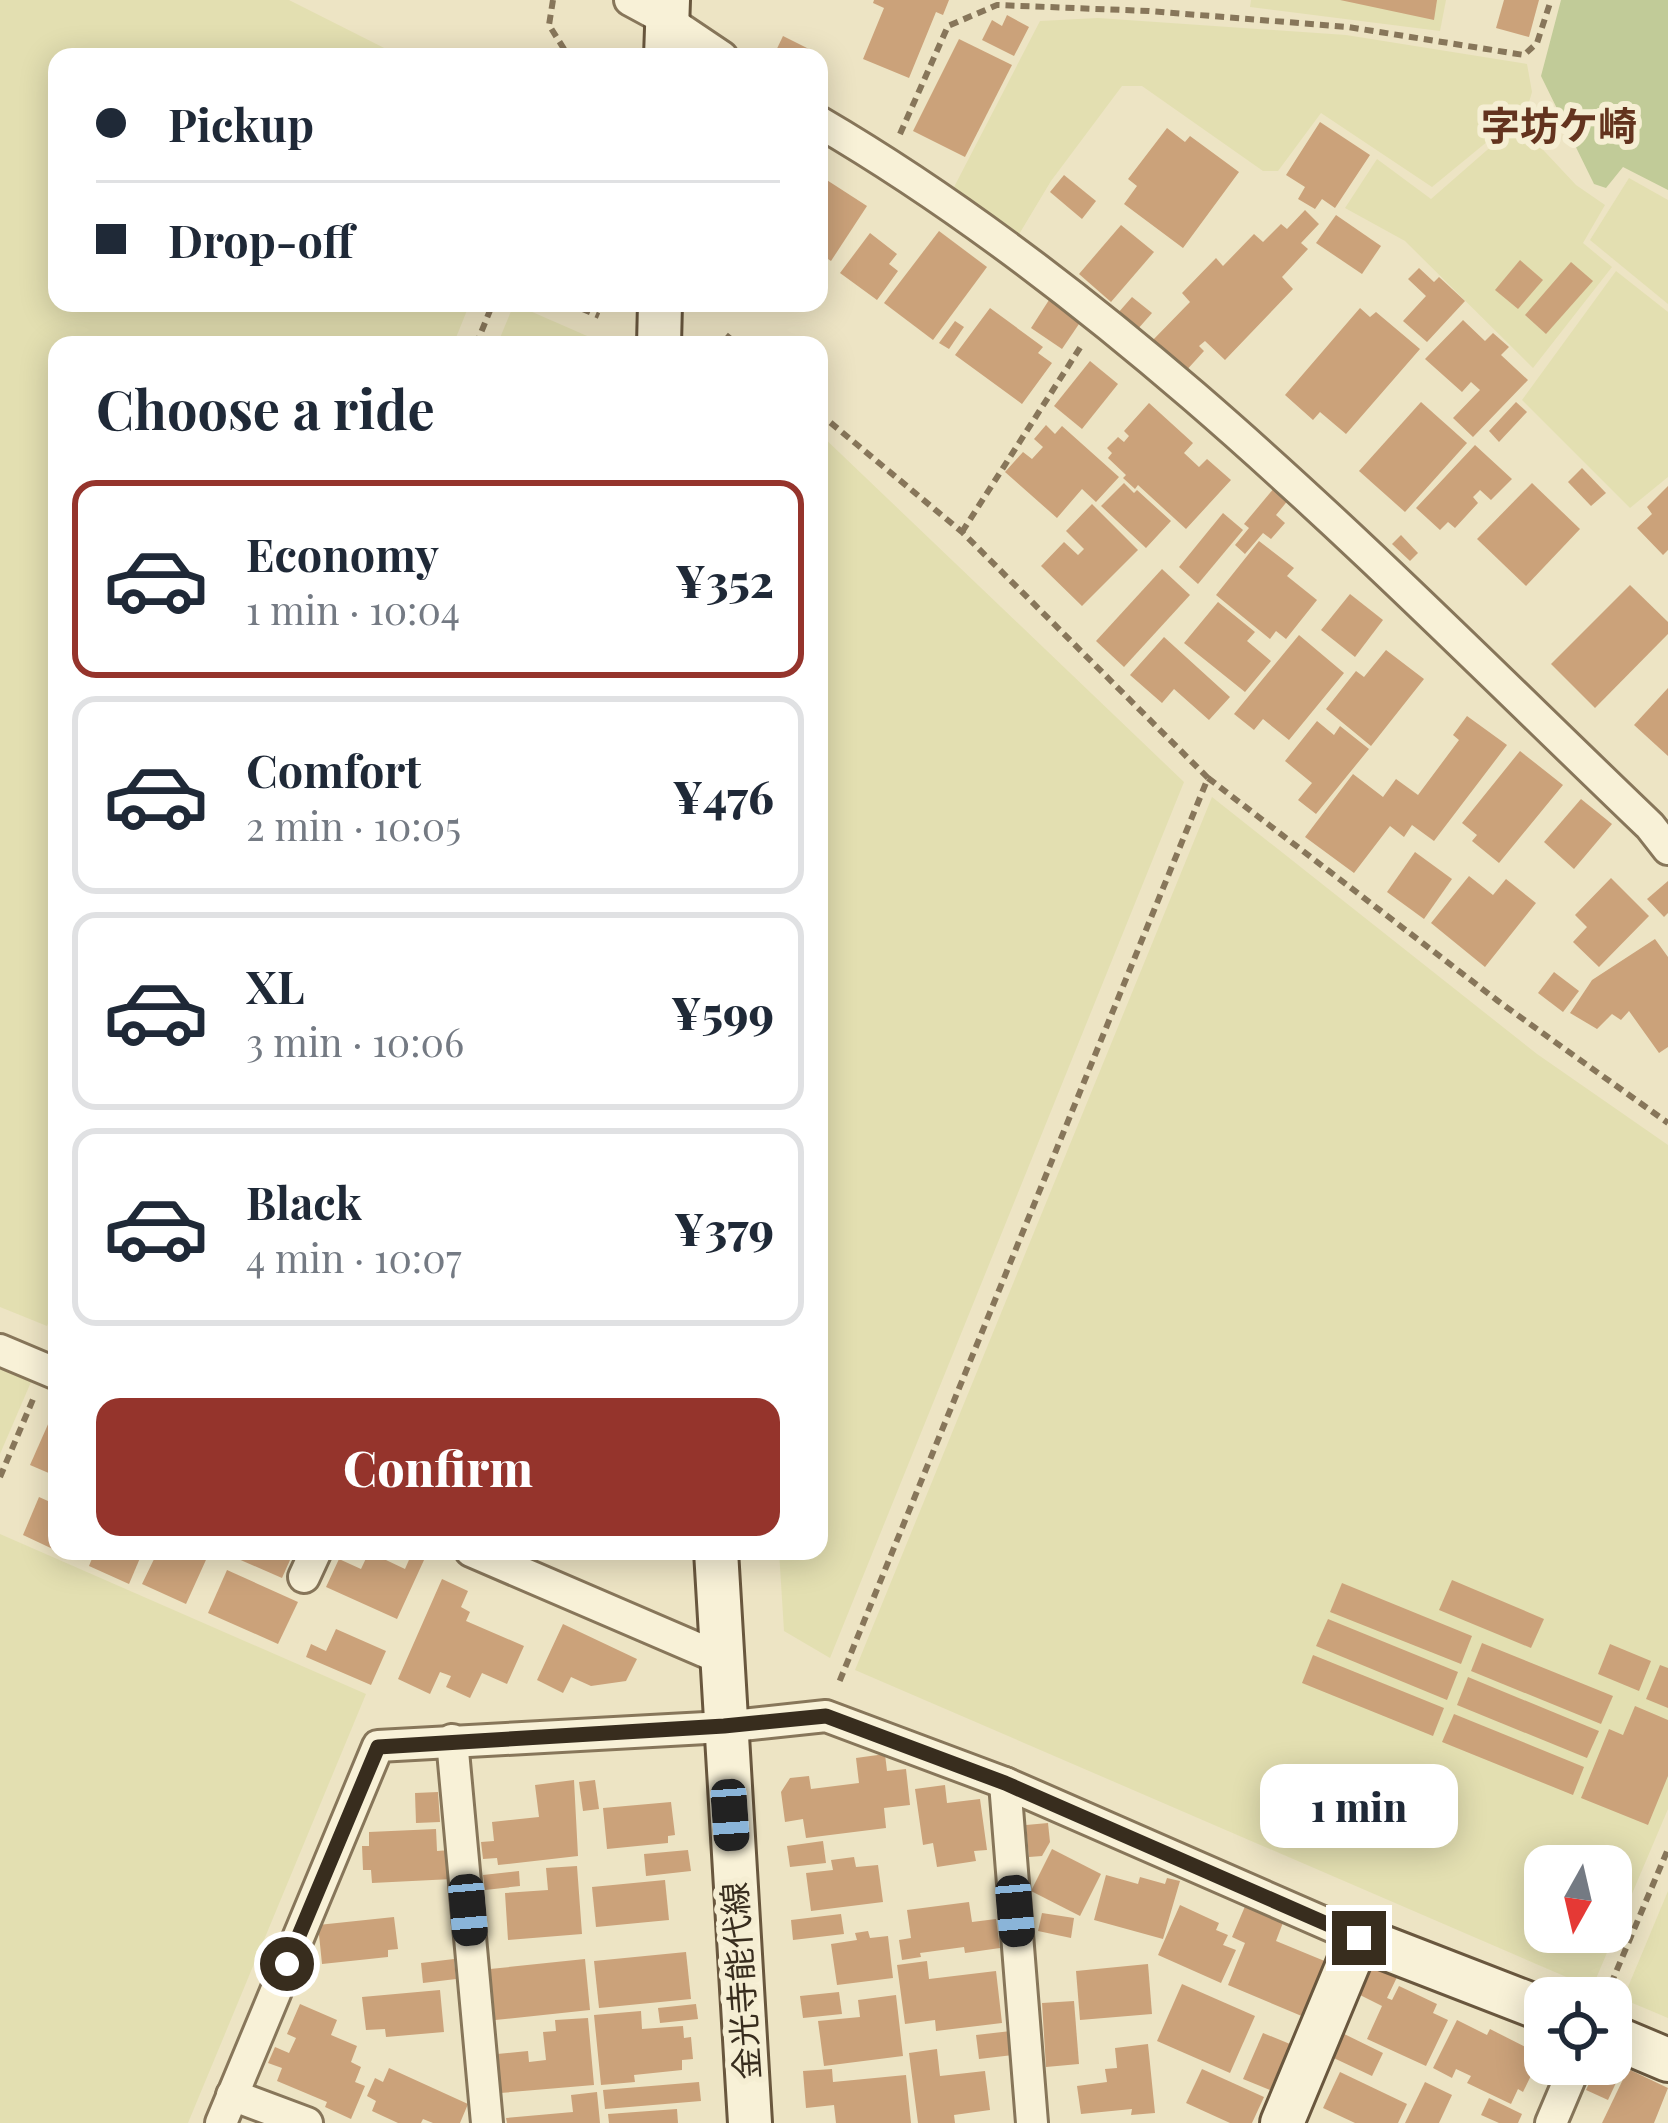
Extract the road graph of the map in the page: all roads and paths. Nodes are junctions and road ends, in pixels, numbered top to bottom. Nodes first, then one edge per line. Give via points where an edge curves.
1 (553, 0) edge
2 (1551, 0) edge
3 (998, 3) edge
4 (658, 19) edge
5 (563, 48) edge
6 (707, 48) edge
7 (828, 127) edge
8 (887, 162) junction
9 (589, 312) edge
10 (599, 316) dead end
11 (1099, 318) junction
12 (828, 420) edge
13 (962, 532) junction
14 (1208, 778) junction
15 (1668, 849) edge
16 (1668, 1123) edge
17 (0, 1350) edge
18 (48, 1371) edge
19 (48, 1378) edge
20 (0, 1477) edge
21 (492, 1560) edge
22 (716, 1560) edge
23 (722, 1659) junction
24 (826, 1716) junction
25 (724, 1726) junction
26 (452, 1740) junction
27 (1005, 1783) junction
28 (1668, 1849) edge
29 (1359, 1938) junction
30 (1614, 1977) edge
31 (1524, 2002) edge
32 (1632, 2045) edge
33 (1668, 2060) edge
34 (1567, 2085) edge
35 (226, 2109) edge
36 (307, 2123) edge
37 (487, 2123) edge
38 (750, 2123) edge
39 (1032, 2123) edge
40 (1282, 2123) edge
41 (1551, 2123) edge

1 - 5 path via 549,25
2 - 3 path via 1538,43 1524,55 1348,27
3 - 8 path via 948,26
4 - 6 street
7 - 8 street
8 - 11 street
9 - 10 path
11 - 13 path
11 - 15 street via 1334,524
12 - 13 path
13 - 14 path
14 - 16 path
14 - 24 path
17 - 18 street
19 - 20 path
21 - 23 street
22 - 23 main road, 金光寺能代線
23 - 25 main road, 金光寺能代線
24 - 25 street
24 - 27 street
25 - 26 street
25 - 38 main road, 金光寺能代線
26 - 35 street via 378,1747
26 - 37 street
27 - 29 street
27 - 39 street
28 - 30 path
29 - 31 main road
29 - 40 main road
32 - 33 main road
34 - 41 street
35 - 36 street

